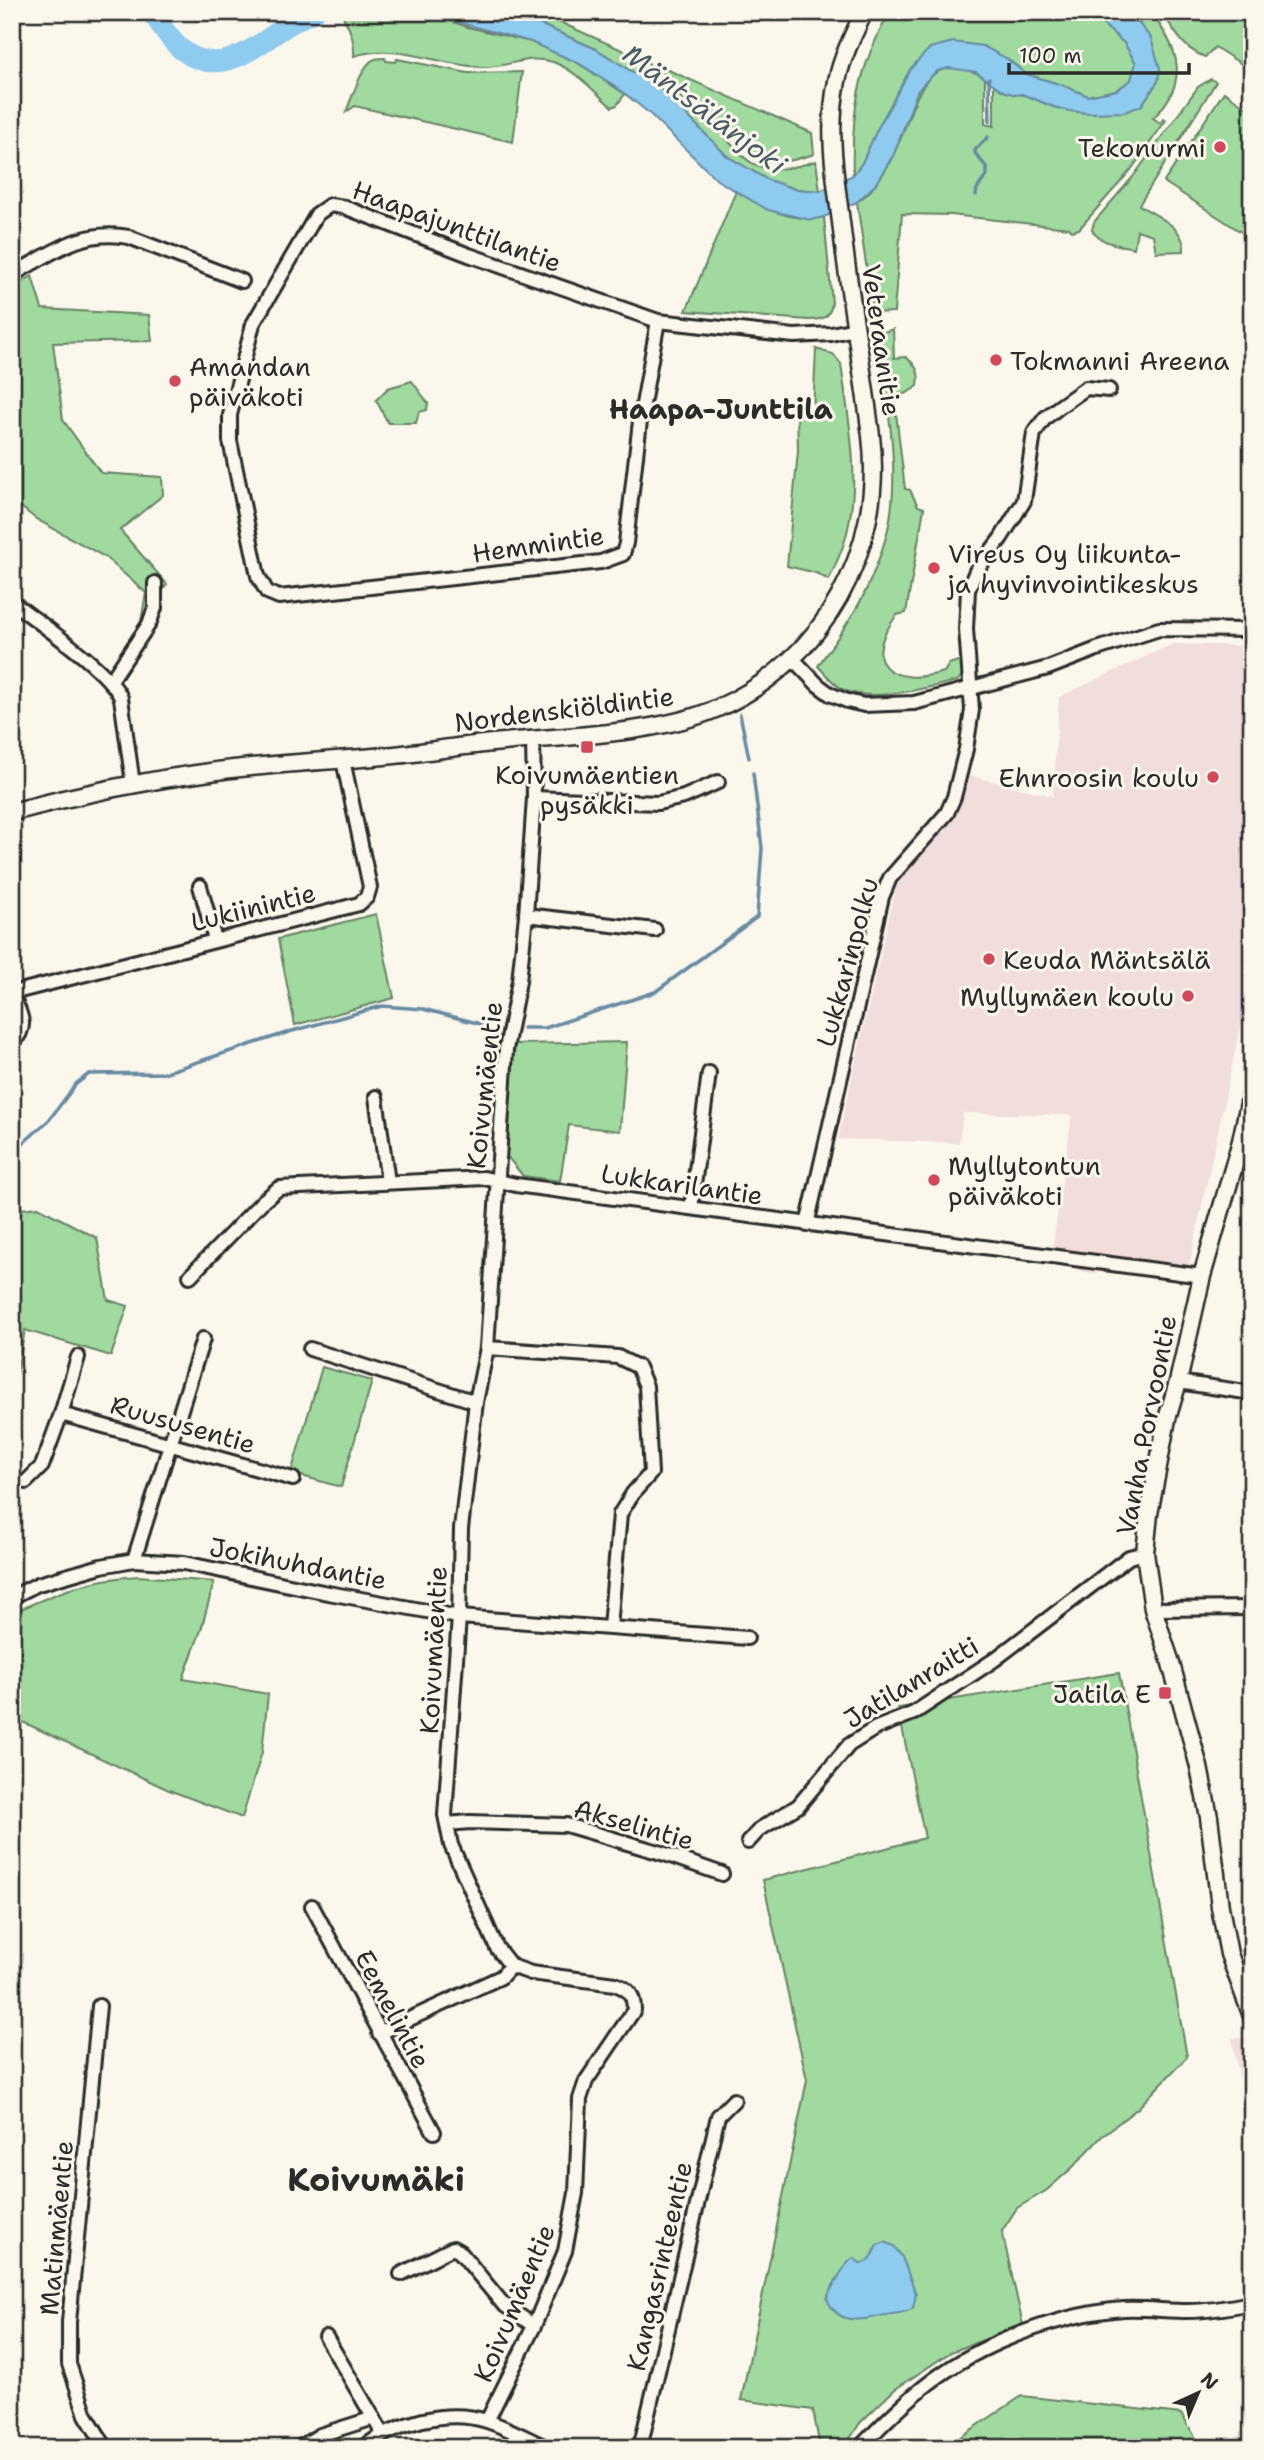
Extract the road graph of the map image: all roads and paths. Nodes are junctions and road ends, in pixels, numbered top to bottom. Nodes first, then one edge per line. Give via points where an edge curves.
1 (864, 12) edge
2 (12, 275) edge
3 (242, 281) dead end
4 (657, 321) junction
5 (855, 329) junction
6 (1109, 390) dead end
7 (155, 583) dead end
8 (267, 592) joint
9 (12, 602) edge
10 (1252, 630) edge
11 (793, 659) junction
12 (110, 681) junction
13 (971, 689) junction
14 (533, 738) junction
15 (343, 760) junction
16 (718, 782) dead end
17 (133, 784) junction
18 (534, 798) junction
19 (12, 812) edge
20 (200, 886) dead end
21 (526, 915) junction
22 (655, 930) dead end
23 (215, 940) junction
24 (12, 994) edge
25 (12, 1044) edge
26 (709, 1073) dead end
27 (1252, 1089) edge
28 (376, 1097) dead end
29 (496, 1180) junction
30 (388, 1182) junction
31 (691, 1208) junction
32 (807, 1225) junction
33 (190, 1276) dead end
34 (1202, 1276) junction
35 (203, 1339) dead end
36 (487, 1348) junction
37 (310, 1349) dead end
38 (78, 1357) dead end
39 (1178, 1382) junction
40 (1252, 1394) edge
41 (476, 1402) junction
42 (61, 1414) junction
43 (168, 1444) junction
44 (293, 1479) dead end
45 (26, 1482) dead end
46 (1145, 1553) junction
47 (134, 1560) junction
48 (12, 1597) edge
49 (1252, 1608) edge
50 (1153, 1609) junction
51 (459, 1617) junction
52 (610, 1628) junction
53 (747, 1638) dead end
54 (447, 1824) junction
55 (748, 1842) dead end
56 (722, 1874) dead end
57 (312, 1906) dead end
58 (511, 1966) junction
59 (99, 2006) dead end
60 (1252, 2016) edge
61 (379, 2033) junction
62 (734, 2100) dead end
63 (434, 2132) dead end
64 (401, 2274) dead end
65 (1252, 2303) edge
66 (534, 2326) junction
67 (326, 2337) dead end
68 (374, 2418) junction
69 (486, 2421) junction
70 (383, 2434) junction
71 (106, 2448) edge
72 (299, 2448) edge
73 (362, 2448) edge
74 (548, 2448) edge
75 (639, 2448) edge
76 (859, 2448) edge

1 - 5 main road, Veteraanitie via 842,60 831,133
2 - 3 street via 72,242 111,233
4 - 5 street, Haapajunttilantie via 794,336
4 - 8 street, Hemmintie via 623,554 601,562 279,597
4 - 8 street, Haapajunttilantie via 344,207 330,205 317,214 253,324 230,415 230,441 255,564
5 - 11 main road, Veteraanitie via 871,440 873,480 866,521 860,551 842,594
6 - 13 street, Lukkarinpolku via 1086,388 1052,412 1034,433 1024,501 971,580 967,629
7 - 12 street via 155,608 149,624
9 - 12 street
10 - 13 street via 1159,629
11 - 13 street via 830,694 864,705 914,703
11 - 14 main road, Nordenskiöldintie via 768,680 706,713 622,730
12 - 17 street via 121,698
13 - 32 street, Lukkarinpolku via 969,731 954,797 947,813 890,878 882,897
14 - 15 main road, Nordenskiöldintie
14 - 18 street, Koivumäentie
15 - 17 main road, Nordenskiöldintie
15 - 23 street, Lukiinintie via 370,887 367,897 359,904
16 - 18 street via 658,803
17 - 19 main road, Nordenskiöldintie
18 - 21 street, Koivumäentie
20 - 23 street
21 - 22 street
21 - 29 street, Koivumäentie via 506,1049
23 - 24 street, Lukiinintie
24 - 25 street via 23,1023 22,1034
26 - 31 street
27 - 34 main road, Vanha Porvoontie
28 - 30 street
29 - 30 street, Lukkarilantie
29 - 31 street, Lukkarilantie
29 - 36 street, Koivumäentie
30 - 33 street, Lukkarilantie via 279,1188
31 - 32 street, Lukkarilantie
32 - 34 street, Lukkarilantie
34 - 39 main road, Vanha Porvoontie
35 - 43 street
36 - 41 street, Koivumäentie
36 - 52 street via 618,1357 638,1367 646,1386 651,1473 621,1514
37 - 41 street
38 - 42 street
39 - 40 street
39 - 46 main road, Vanha Porvoontie via 1167,1419
41 - 51 street, Koivumäentie via 461,1529
42 - 43 street, Ruususentie
42 - 45 street via 42,1466
43 - 44 street, Ruususentie
43 - 47 street
46 - 50 main road, Vanha Porvoontie
46 - 55 street, Jatilanraitti via 1129,1557 1004,1653 914,1713 855,1740 798,1806 760,1829
47 - 48 street, Jokihuhdantie via 38,1584
47 - 51 street, Jokihuhdantie via 184,1563
49 - 50 street
50 - 60 main road, Vanha Porvoontie via 1199,1767 1229,1954
51 - 52 street, Jokihuhdantie
51 - 54 street, Koivumäentie
52 - 53 street, Jokihuhdantie
54 - 56 street, Akselintie via 566,1825
54 - 58 street, Koivumäentie via 451,1845 497,1948
57 - 61 street, Eemelintie
58 - 61 street via 501,1977
58 - 66 street, Koivumäentie via 615,1984 627,1988 634,1998 634,2010 596,2063 580,2099 572,2222 563,2257
59 - 71 street, Matinmäentie via 69,2322 69,2364 86,2415
61 - 63 street, Eemelintie
62 - 75 street, Kangasrinteentie via 718,2116
64 - 66 street via 453,2248 503,2304
65 - 76 street via 1191,2311 1124,2309 1026,2332 943,2373
66 - 69 street, Koivumäentie
67 - 68 street
68 - 70 street
68 - 72 street via 320,2435
69 - 70 street via 433,2418
69 - 74 street
70 - 73 street

